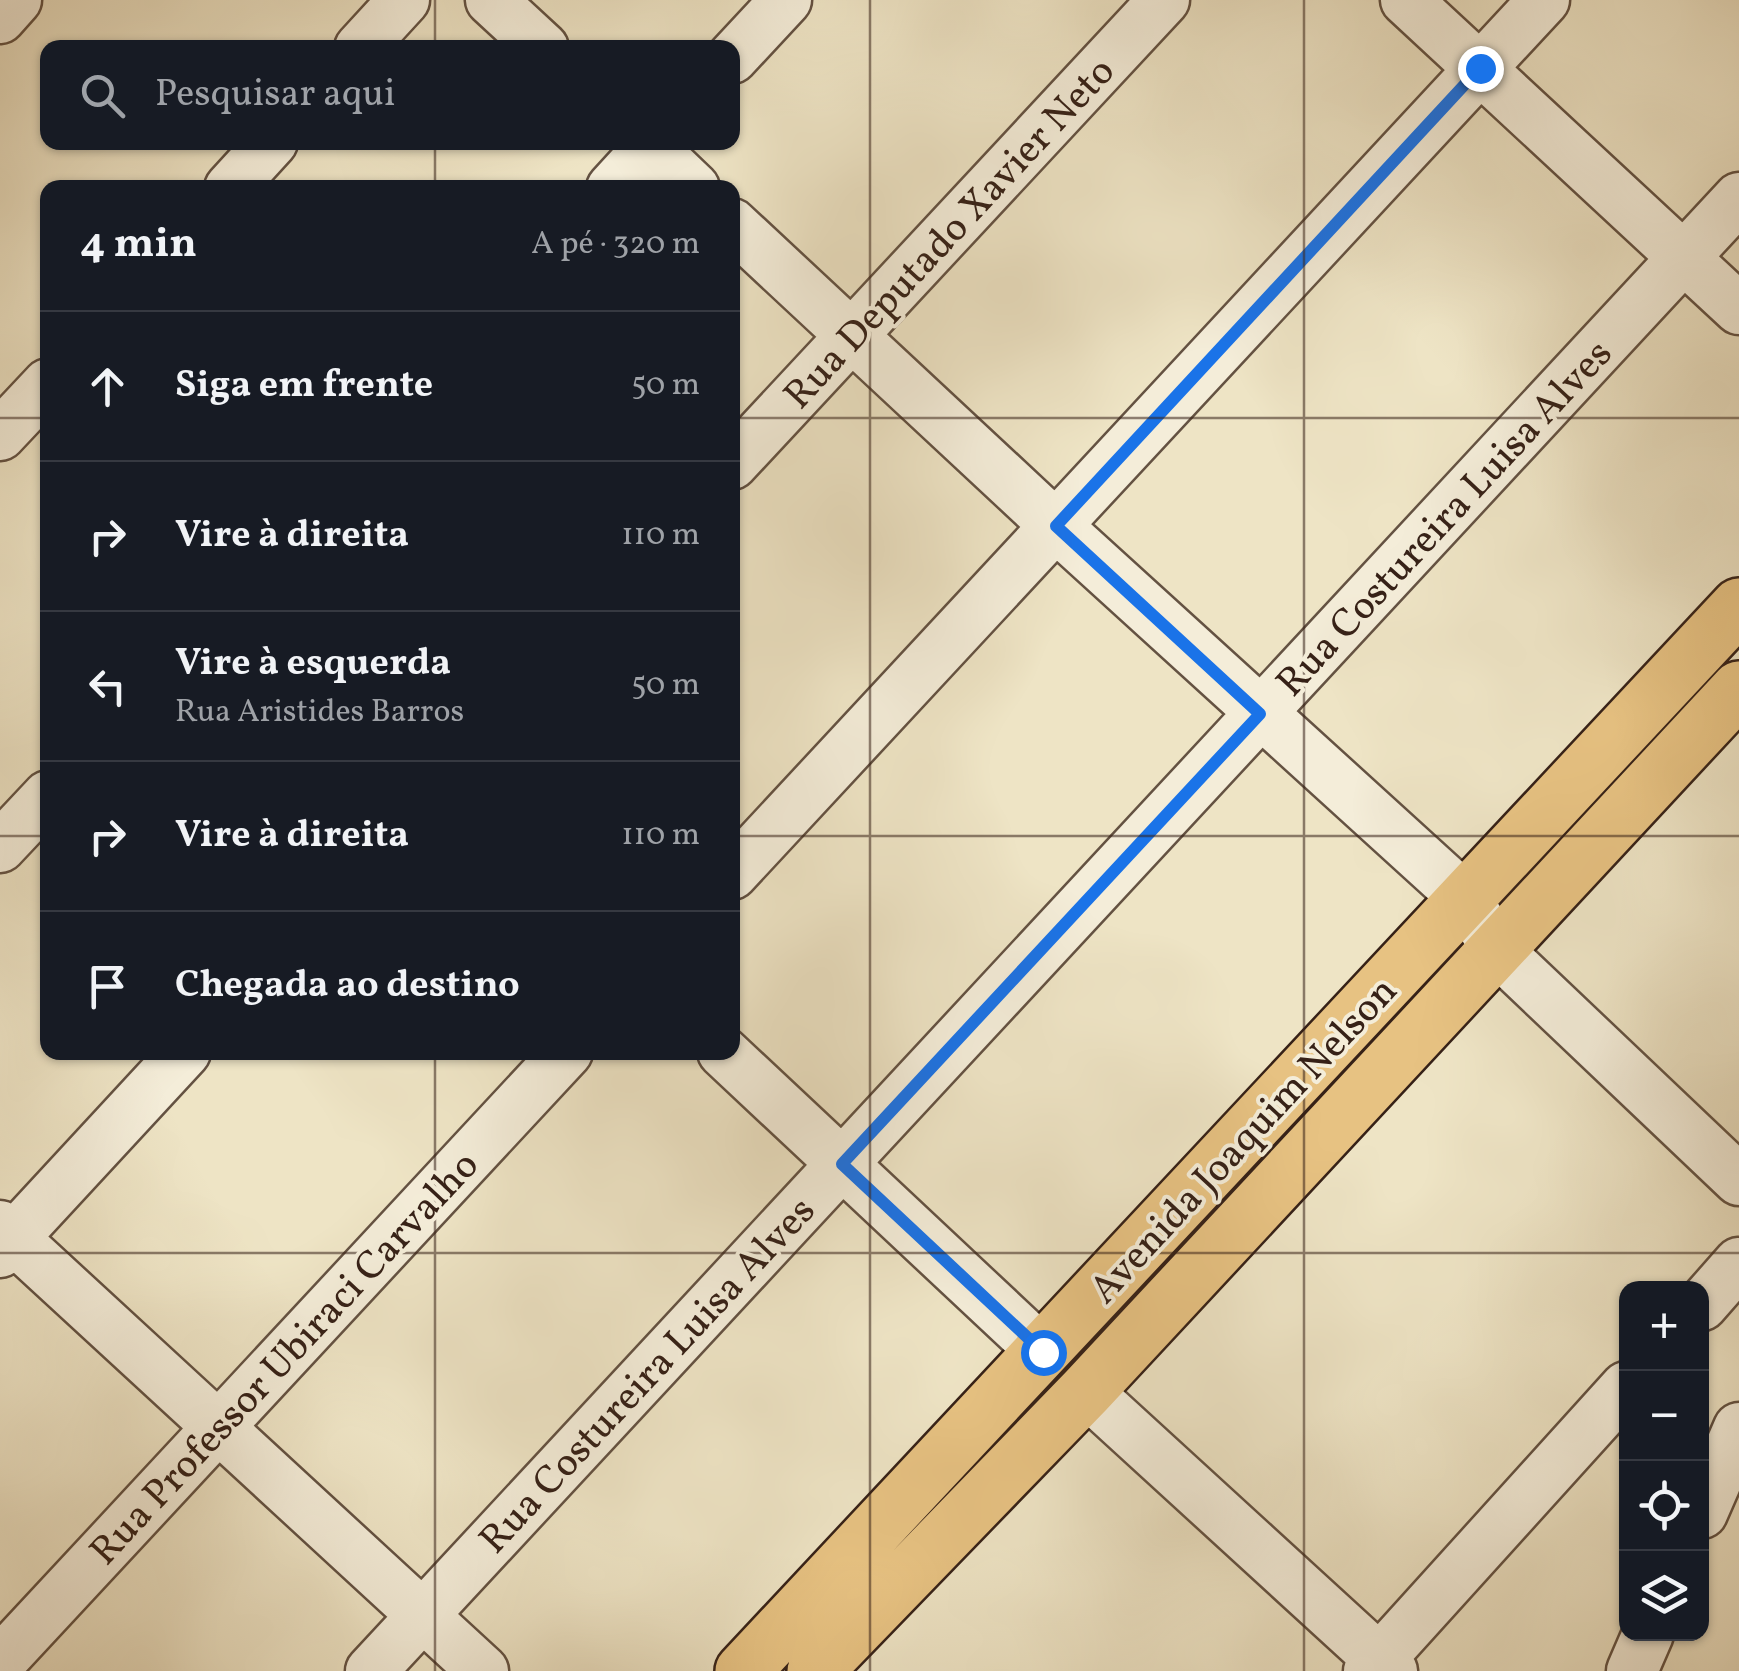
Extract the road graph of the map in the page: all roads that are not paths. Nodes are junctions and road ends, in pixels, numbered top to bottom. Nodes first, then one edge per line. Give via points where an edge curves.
1 (16, 0) edge
2 (404, 0) edge
3 (491, 0) edge
4 (786, 0) edge
5 (1164, 0) edge
6 (1406, 0) edge
7 (1544, 0) edge
8 (0, 18) edge
9 (367, 40) edge
10 (534, 40) edge
11 (740, 49) edge
12 (1480, 68) junction
13 (265, 150) edge
14 (645, 150) edge
15 (656, 150) edge
16 (237, 180) edge
17 (619, 180) edge
18 (686, 180) edge
19 (1739, 198) edge
20 (740, 231) edge
21 (1683, 259) junction
22 (1739, 309) edge
23 (852, 336) junction
24 (740, 455) edge
25 (1056, 526) junction
26 (1739, 606) edge
27 (1739, 689) edge
28 (1260, 714) junction
29 (40, 804) edge
30 (0, 847) edge
31 (740, 865) edge
32 (1466, 899) junction
33 (1498, 951) junction
34 (177, 1060) edge
35 (559, 1060) edge
36 (731, 1060) edge
37 (842, 1164) junction
38 (1739, 1180) edge
39 (4, 1239) edge
40 (1739, 1264) edge
41 (1709, 1297) edge
42 (1043, 1352) junction
43 (1086, 1391) junction
44 (1619, 1396) edge
45 (217, 1428) junction
46 (1739, 1428) edge
47 (1709, 1497) edge
48 (422, 1616) junction
49 (1645, 1641) edge
50 (0, 1662) edge
51 (1380, 1667) edge
52 (370, 1671) edge
53 (483, 1671) edge
54 (743, 1671) edge
55 (815, 1671) edge
56 (1632, 1671) edge

1 - 8 street
2 - 9 street
3 - 10 street
4 - 11 street
5 - 23 street, Rua Deputado Xavier Neto
6 - 12 street
7 - 12 street
12 - 21 street
12 - 25 street
13 - 16 street
14 - 17 street
15 - 18 street
19 - 21 street, Rua Costureira Luisa Alves
20 - 23 street
21 - 22 street
21 - 28 street, Rua Costureira Luisa Alves
23 - 24 street, Rua Deputado Xavier Neto
23 - 25 street
25 - 28 street
25 - 31 street
26 - 32 main road, Avenida Joaquim Nelson
27 - 33 main road, Avenida Joaquim Nelson
28 - 32 street
28 - 37 street, Rua Costureira Luisa Alves
29 - 30 street
32 - 33 street
32 - 42 main road, Avenida Joaquim Nelson
33 - 38 street
33 - 43 main road, Avenida Joaquim Nelson
34 - 39 street
35 - 45 street, Rua Professor Ubiraci Carvalho
36 - 37 street
37 - 42 street
37 - 48 street, Rua Costureira Luisa Alves
39 - 45 street
40 - 41 street
42 - 54 main road, Avenida Joaquim Nelson
43 - 51 street
43 - 55 main road, Avenida Joaquim Nelson
44 - 51 street
45 - 48 street
45 - 50 street, Rua Professor Ubiraci Carvalho
46 - 47 street
48 - 52 street, Rua Costureira Luisa Alves
48 - 53 street
49 - 56 street

